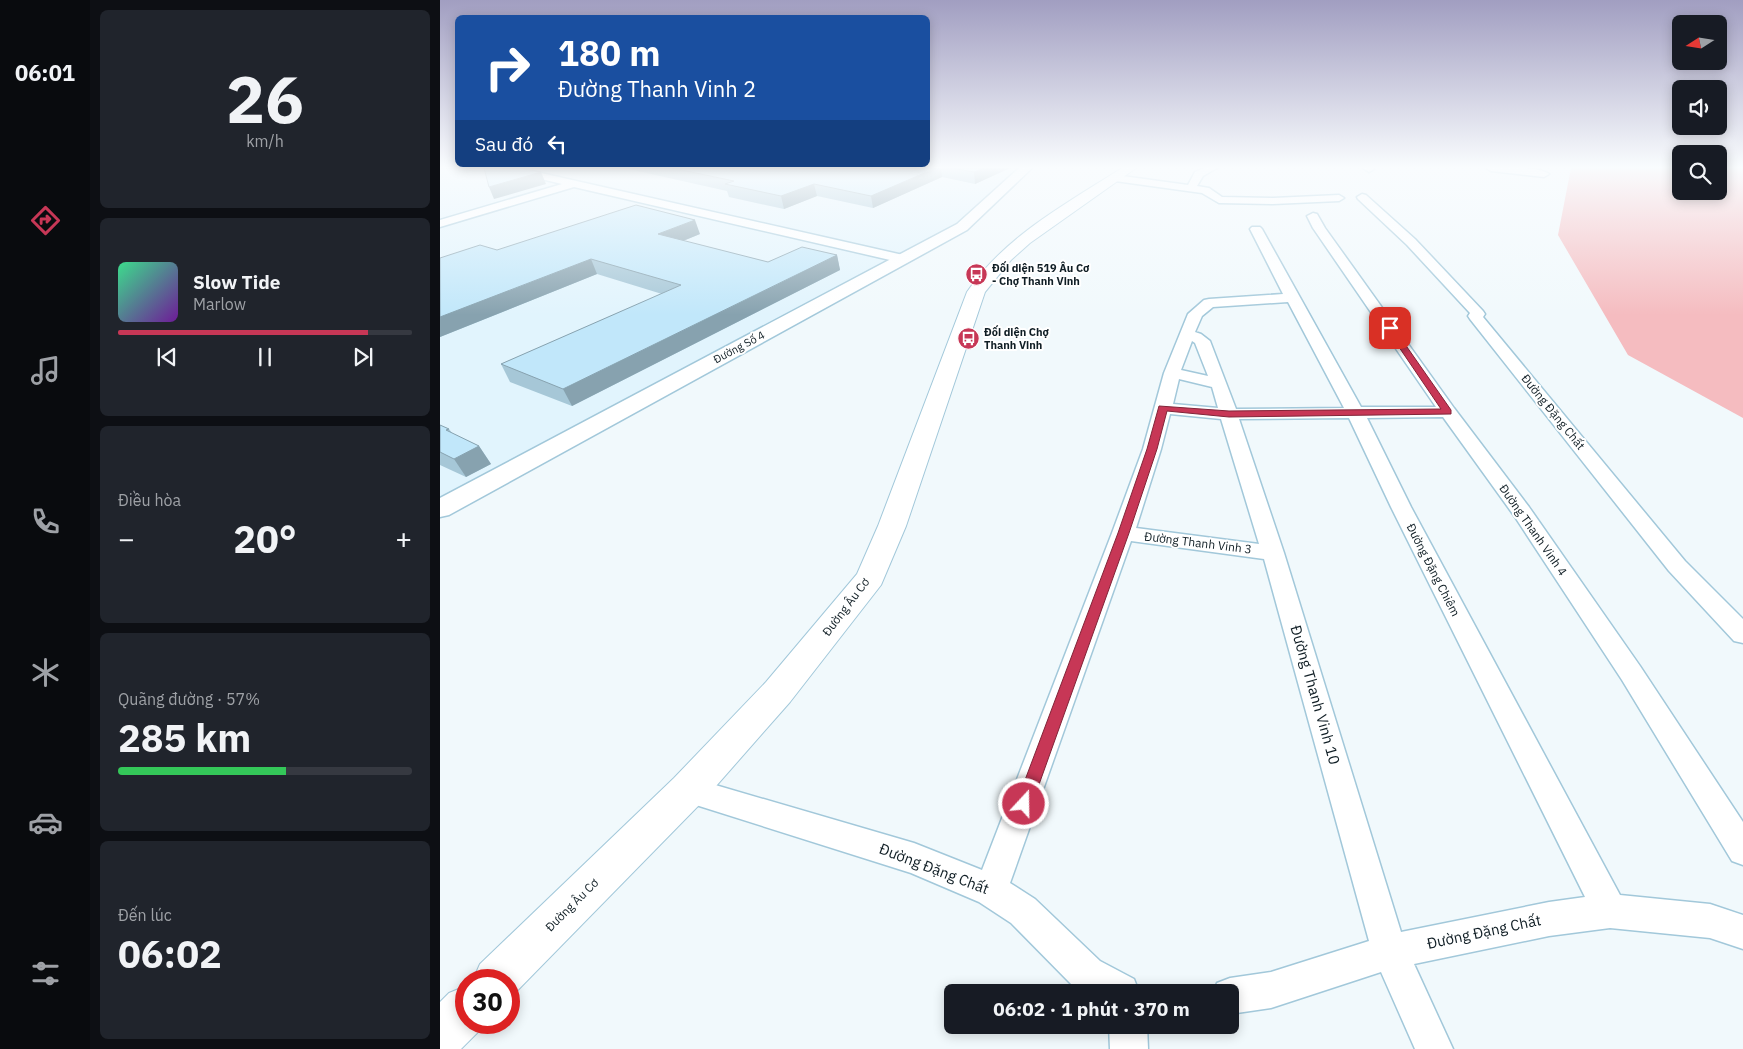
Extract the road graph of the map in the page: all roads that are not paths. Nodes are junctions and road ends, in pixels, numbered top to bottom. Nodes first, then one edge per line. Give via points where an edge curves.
1 (464, 217) edge
2 (719, 217) edge
3 (973, 217) edge
4 (1057, 217) edge
5 (1313, 217) edge
6 (1383, 217) edge
7 (440, 224) edge
8 (1256, 229) dead end
9 (903, 259) junction
10 (1292, 298) junction
11 (1187, 336) junction
12 (1172, 373) junction
13 (1220, 384) junction
14 (1163, 408) junction
15 (1448, 412) junction
16 (1355, 413) junction
17 (1229, 414) junction
18 (440, 509) edge
19 (1123, 533) junction
20 (1272, 553) junction
21 (1743, 634) edge
22 (688, 790) junction
23 (1743, 850) edge
24 (991, 890) junction
25 (1610, 911) junction
26 (1743, 932) edge
27 (1390, 952) junction
28 (507, 969) edge
29 (1106, 984) edge
30 (1239, 995) edge
31 (455, 1021) edge
32 (1128, 1034) edge
33 (440, 1036) edge
34 (1129, 1049) edge
35 (1434, 1049) edge

1 - 7 street
2 - 9 street
3 - 9 street, Đường Số 4 via 962,227
4 - 22 main road, Đường Âu Cơ via 1000,261 976,292 892,526 870,578 778,692
5 - 15 street, Đường Thanh Vinh 4
6 - 21 street, Đường Đặng Chất via 1478,314 1475,316 1677,566
8 - 10 street, Đường Đặng Chiêm
9 - 18 street, Đường Số 4
10 - 11 street via 1209,303 1195,314
10 - 16 street, Đường Đặng Chiêm
11 - 12 street
11 - 13 street, Đường Thanh Vinh 10 via 1202,341
12 - 13 street
12 - 14 street
13 - 17 street, Đường Thanh Vinh 10
14 - 17 street
14 - 19 street
15 - 16 street
15 - 23 street, Đường Thanh Vinh 4 via 1522,512 1631,673
16 - 17 street
16 - 25 street, Đường Đặng Chiêm
17 - 20 street, Đường Thanh Vinh 10
19 - 20 street, Đường Thanh Vinh 3
19 - 24 street
20 - 27 street, Đường Thanh Vinh 10
22 - 24 street, Đường Đặng Chất via 914,858
22 - 28 main road, Đường Âu Cơ
24 - 29 street, Đường Đặng Chất via 1023,911 1087,974
25 - 26 street, Đường Đặng Chất via 1710,921
25 - 27 street, Đường Đặng Chất via 1549,919
27 - 30 street, Đường Đặng Chất via 1271,990
27 - 35 street, Đường Thanh Vinh 10
31 - 33 main road
32 - 34 street

